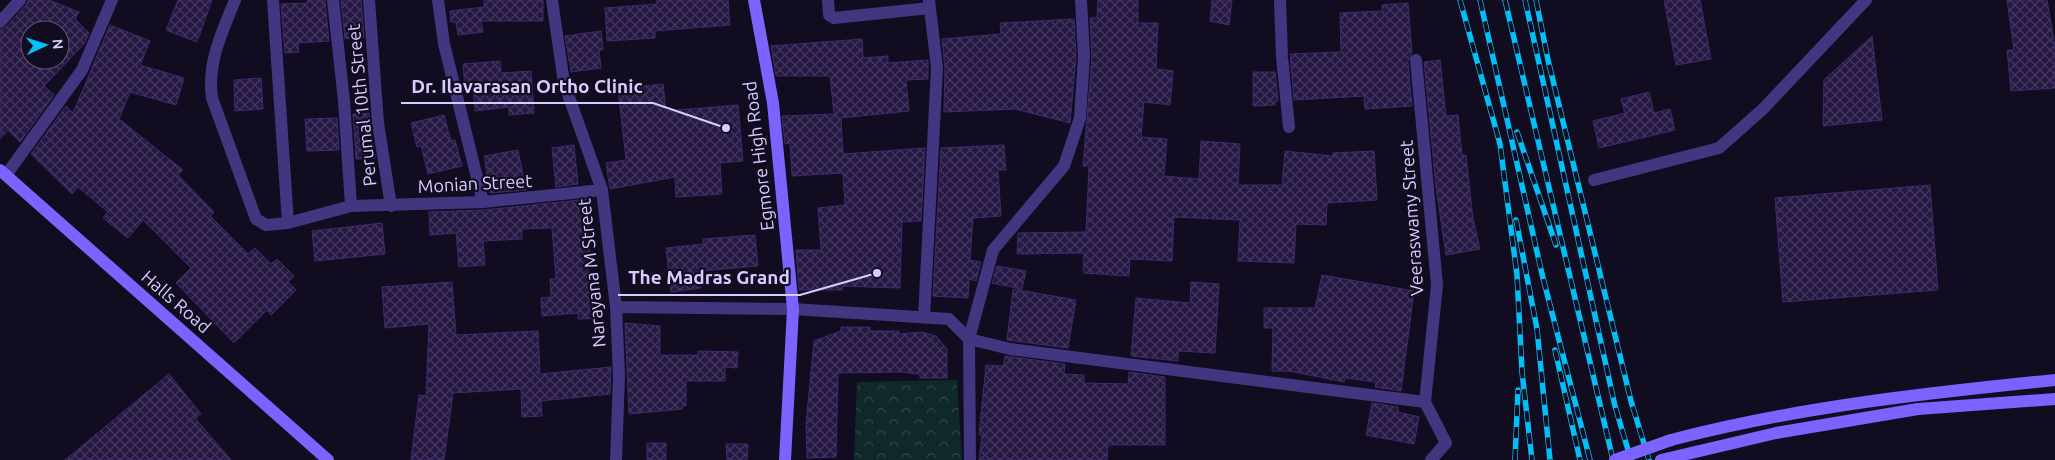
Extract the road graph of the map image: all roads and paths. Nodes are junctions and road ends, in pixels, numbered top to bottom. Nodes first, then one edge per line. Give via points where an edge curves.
1 (20, 0) edge
2 (112, 0) edge
3 (235, 0) edge
4 (273, 0) edge
5 (333, 0) edge
6 (369, 0) edge
7 (438, 0) edge
8 (552, 0) edge
9 (754, 0) edge
10 (828, 0) edge
11 (1081, 0) edge
12 (1280, 0) edge
13 (1866, 0) edge
14 (929, 4) edge
15 (0, 22) edge
16 (1416, 60) dead end
17 (1289, 127) dead end
18 (3, 173) edge
19 (1594, 180) dead end
20 (602, 190) junction
21 (483, 202) junction
22 (351, 206) junction
23 (391, 206) junction
24 (288, 223) junction
25 (616, 307) junction
26 (793, 309) junction
27 (924, 317) junction
28 (969, 339) junction
29 (2055, 380) edge
30 (2055, 399) edge
31 (1425, 402) junction
32 (328, 460) edge
33 (616, 460) edge
34 (785, 460) edge
35 (970, 460) edge
36 (1431, 460) edge
37 (1615, 460) edge
38 (1661, 460) edge

1 - 15 street
2 - 18 street via 82,70
3 - 24 street, Monian Street via 213,59 212,98 256,219 266,225
4 - 24 street
5 - 22 street
6 - 23 street, Perumal 10th Street via 378,123
7 - 21 street via 444,44
8 - 20 street, Narayana M Street via 564,83
9 - 26 main road, Egmore High Road via 772,103
10 - 14 street via 829,15 834,18
11 - 28 street via 1084,56 1080,118 1064,166 993,250
12 - 17 street
13 - 19 street via 1763,109 1719,148
14 - 27 street via 937,68
16 - 31 street, Veeraswamy Street via 1437,285
18 - 32 main road, Halls Road
20 - 21 street, Monian Street
20 - 25 street, Narayana M Street
21 - 23 street, Monian Street
22 - 23 street, Monian Street
22 - 24 street, Monian Street
25 - 26 street
25 - 33 street, Narayana M Street via 619,375
26 - 27 street
26 - 34 main road, Egmore High Road
27 - 28 street via 949,319
28 - 31 street via 1010,349
28 - 35 street
29 - 37 main road, bridge via 1882,399 1734,425 1671,440
30 - 38 main road via 1918,409 1776,433
31 - 36 street via 1446,443

